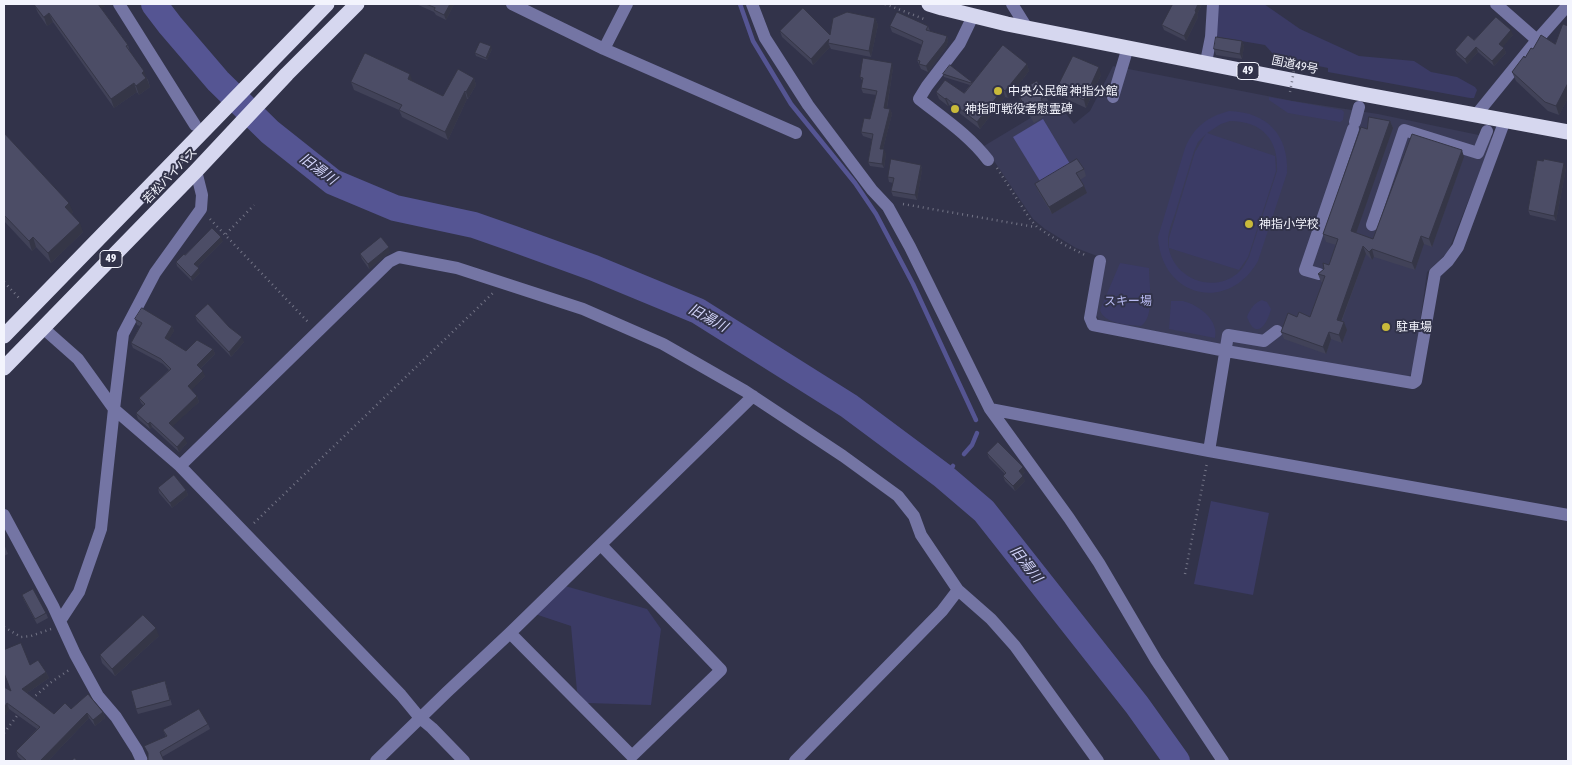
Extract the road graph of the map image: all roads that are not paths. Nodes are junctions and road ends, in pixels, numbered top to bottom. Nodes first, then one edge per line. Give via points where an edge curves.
1 (119, 4) edge
2 (327, 4) edge
3 (357, 4) edge
4 (512, 4) edge
5 (627, 4) edge
6 (752, 4) edge
7 (929, 4) edge
8 (1012, 4) edge
9 (1213, 4) edge
10 (1496, 4) edge
11 (1568, 5) edge
12 (973, 16) junction
13 (1028, 28) junction
14 (1536, 40) junction
15 (1128, 47) junction
16 (604, 49) junction
17 (1206, 62) junction
18 (1113, 97) dead end
19 (1359, 107) dead end
20 (1476, 115) junction
21 (1504, 120) junction
22 (198, 129) junction
23 (1487, 131) dead end
24 (1568, 132) edge
25 (796, 133) dead end
26 (988, 160) road end
27 (196, 171) junction
28 (1372, 225) dead end
29 (1100, 261) road end
30 (1319, 274) edge
31 (43, 328) junction
32 (1277, 331) dead end
33 (4, 336) edge
34 (1227, 346) junction
35 (4, 368) edge
36 (753, 396) junction
37 (114, 408) junction
38 (990, 410) junction
39 (1209, 451) junction
40 (180, 466) junction
41 (4, 515) edge
42 (1568, 515) edge
43 (602, 544) junction
44 (958, 590) junction
45 (61, 623) junction
46 (510, 634) junction
47 (420, 718) junction
48 (142, 761) edge
49 (376, 761) edge
50 (464, 761) edge
51 (795, 761) edge
52 (1098, 761) edge
53 (1223, 761) edge

1 - 22 street
2 - 22 highway, 若松バイパス / 49
3 - 27 highway, 若松バイパス / 49
4 - 16 street
5 - 16 street
6 - 38 street via 765,38 808,105 872,190 888,206
7 - 12 highway, 国道49号 / 49
8 - 13 street
9 - 17 street
10 - 14 street
11 - 14 street
12 - 13 highway, 国道49号 / 49
12 - 26 street via 960,43 919,99 966,135
13 - 15 highway, 国道49号 / 49
14 - 20 street
15 - 17 highway, 国道49号 / 49
15 - 18 street
16 - 25 street
17 - 20 highway, 国道49号 / 49
19 - 30 street via 1338,192 1305,270
20 - 21 highway, 国道49号 / 49
21 - 24 highway, 国道49号 / 49
21 - 34 street via 1458,247 1435,273 1416,381 1413,383
22 - 33 highway, 若松バイパス / 49
23 - 28 street via 1478,153 1404,130
27 - 31 highway, 若松バイパス / 49
27 - 37 street via 202,210 155,273 123,334
29 - 34 street via 1090,318 1093,324
31 - 35 highway, 若松バイパス / 49
31 - 37 street via 78,358
32 - 34 street via 1264,341 1228,335
34 - 39 street
36 - 40 street via 663,344 583,309 457,268 399,256 389,262
36 - 43 street
36 - 44 street via 898,496 914,516 921,534
37 - 40 street
37 - 45 street via 101,529 79,592
38 - 39 street
38 - 53 street via 1099,563 1156,660
39 - 42 street
40 - 47 street
41 - 45 street
43 - 46 street
43 - 46 street via 721,670 632,756
44 - 51 street via 942,611
44 - 52 street via 991,619 1014,646
45 - 48 street via 98,696 116,717
46 - 47 street
47 - 49 street
47 - 50 street

